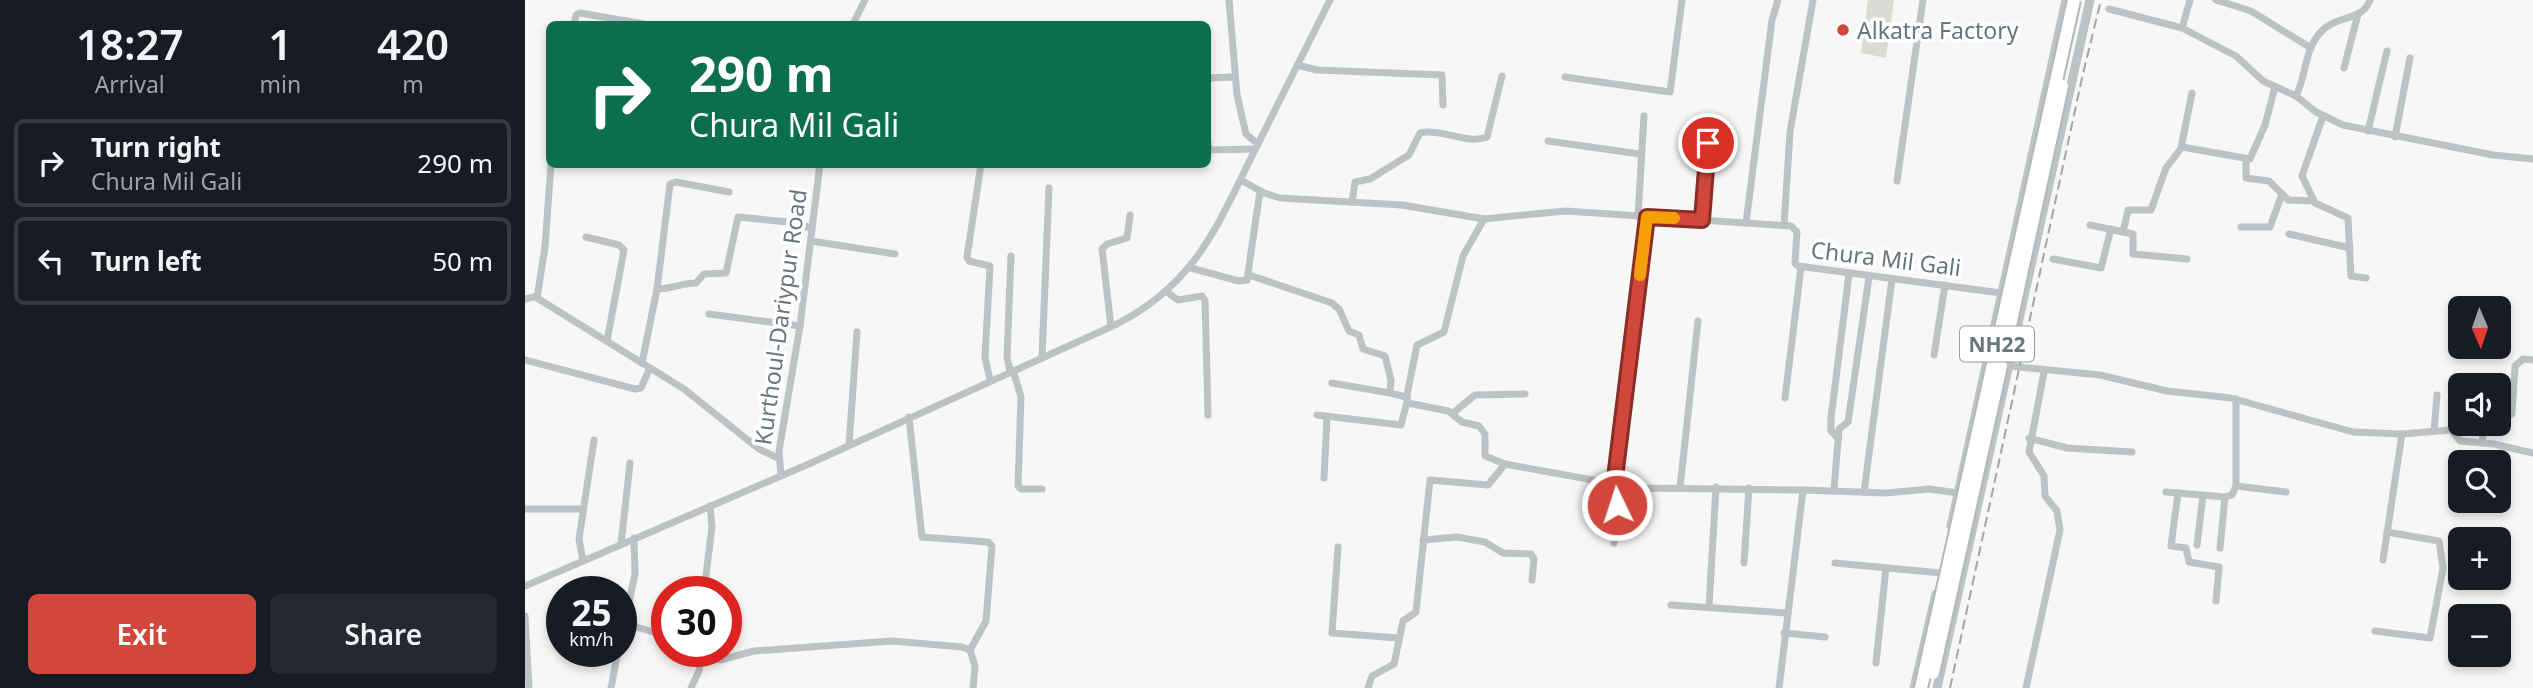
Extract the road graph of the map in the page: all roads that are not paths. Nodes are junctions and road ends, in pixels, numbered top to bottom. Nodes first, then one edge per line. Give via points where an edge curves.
1 (865, 0) edge
2 (1229, 0) edge
3 (1330, 0) edge
4 (1682, 0) edge
5 (1778, 0) edge
6 (1813, 0) edge
7 (1923, 0) edge
8 (2066, 0) edge
9 (2074, 0) edge
10 (2082, 0) edge
11 (2090, 0) edge
12 (2190, 0) edge
13 (2216, 0) edge
14 (2370, 0) edge
15 (2109, 9) dead end
16 (2358, 14) junction
17 (574, 21) edge
18 (627, 21) edge
19 (854, 21) edge
20 (2182, 29) junction
21 (2311, 48) junction
22 (2387, 51) dead end
23 (2410, 58) dead end
24 (1297, 65) junction
25 (2344, 68) dead end
26 (1502, 76) dead end
27 (1565, 77) dead end
28 (1211, 78) edge
29 (1234, 78) junction
30 (2275, 87) junction
31 (2192, 93) dead end
32 (2296, 96) junction
33 (1443, 105) dead end
34 (1644, 116) dead end
35 (2323, 116) junction
36 (2368, 131) junction
37 (2395, 137) junction
38 (1548, 141) dead end
39 (1725, 143) dead end
40 (1257, 147) junction
41 (2181, 148) junction
42 (1211, 150) edge
43 (1640, 154) junction
44 (2533, 159) edge
45 (2246, 161) junction
46 (551, 168) edge
47 (820, 168) edge
48 (980, 168) edge
49 (1241, 180) junction
50 (1897, 181) dead end
51 (1048, 188) dead end
52 (1260, 191) junction
53 (729, 192) dead end
54 (2282, 194) junction
55 (2313, 201) junction
56 (1352, 202) junction
57 (1130, 215) dead end
58 (1490, 217) junction
59 (1642, 217) junction
60 (1702, 220) junction
61 (1746, 223) junction
62 (1784, 225) junction
63 (2090, 225) dead end
64 (2241, 227) dead end
65 (812, 228) junction
66 (2111, 229) junction
67 (2123, 232) junction
68 (2289, 234) dead end
69 (586, 237) dead end
70 (811, 241) junction
71 (2350, 248) junction
72 (895, 254) dead end
73 (1011, 256) dead end
74 (2053, 259) dead end
75 (2187, 259) dead end
76 (1801, 267) junction
77 (1192, 268) junction
78 (2006, 272) junction
79 (1849, 274) junction
80 (1249, 275) junction
81 (1869, 277) junction
82 (2028, 277) junction
83 (2365, 278) dead end
84 (1892, 279) junction
85 (1945, 285) junction
86 (657, 289) junction
87 (1167, 292) junction
88 (2001, 293) junction
89 (537, 296) junction
90 (525, 299) edge
91 (709, 314) dead end
92 (1698, 321) dead end
93 (800, 326) junction
94 (1111, 327) junction
95 (857, 332) dead end
96 (607, 341) junction
97 (1934, 355) dead end
98 (1042, 357) junction
99 (2533, 359) edge
100 (525, 360) edge
101 (642, 363) junction
102 (2009, 366) junction
103 (650, 368) junction
104 (1011, 371) junction
105 (2044, 372) junction
106 (990, 380) junction
107 (1332, 383) dead end
108 (1390, 393) junction
109 (1525, 394) dead end
110 (2437, 395) dead end
111 (1785, 398) dead end
112 (1407, 399) junction
113 (2236, 399) junction
114 (1453, 413) junction
115 (1208, 415) dead end
116 (1317, 415) dead end
117 (2511, 415) edge
118 (909, 417) junction
119 (1327, 417) junction
120 (2434, 431) junction
121 (2448, 432) edge
122 (2402, 434) junction
123 (2457, 436) edge
124 (2483, 436) edge
125 (1838, 438) junction
126 (2029, 438) junction
127 (594, 440) dead end
128 (2482, 443) junction
129 (849, 445) junction
130 (2132, 452) dead end
131 (2533, 453) edge
132 (778, 458) junction
133 (1965, 458) junction
134 (630, 463) dead end
135 (1988, 463) junction
136 (1505, 464) junction
137 (781, 475) junction
138 (1324, 478) dead end
139 (1616, 486) junction
140 (1716, 486) junction
141 (2236, 486) junction
142 (1680, 488) junction
143 (1749, 488) junction
144 (1042, 489) dead end
145 (1834, 489) junction
146 (1803, 490) junction
147 (1864, 492) junction
148 (2166, 492) dead end
149 (2286, 492) dead end
150 (1958, 493) junction
151 (2178, 493) junction
152 (2203, 495) junction
153 (2225, 497) junction
154 (710, 506) junction
155 (525, 509) edge
156 (583, 509) junction
157 (2387, 532) junction
158 (634, 538) junction
159 (1423, 540) junction
160 (1614, 543) dead end
161 (621, 544) junction
162 (2197, 545) dead end
163 (1338, 547) dead end
164 (2220, 548) dead end
165 (2383, 560) dead end
166 (583, 561) junction
167 (1744, 563) dead end
168 (1835, 563) dead end
169 (1887, 568) junction
170 (1941, 573) junction
171 (634, 576) edge
172 (706, 576) edge
173 (1532, 580) dead end
174 (525, 586) edge
175 (2216, 601) dead end
176 (1671, 605) dead end
177 (1709, 607) junction
178 (1786, 613) junction
179 (525, 615) edge
180 (2375, 631) dead end
181 (1784, 633) junction
182 (1825, 637) dead end
183 (1398, 638) junction
184 (970, 650) junction
185 (742, 654) edge
186 (1876, 663) dead end
187 (615, 667) edge
188 (699, 667) edge
189 (2029, 686) edge
190 (529, 688) edge
191 (611, 688) edge
192 (691, 688) edge
193 (972, 688) edge
194 (1368, 688) edge
195 (1779, 688) edge
196 (1914, 688) edge
197 (1921, 688) edge
198 (1930, 688) edge
199 (1937, 688) edge

1 - 19 street
2 - 29 street
3 - 24 street
4 - 27 street via 1670,92
5 - 61 street
6 - 62 street via 1790,132
7 - 50 street
8 - 78 street
9 - 197 highway, NH22, bridge
10 - 198 highway, NH22, bridge
11 - 82 street
12 - 20 street
13 - 21 street via 2251,11
14 - 16 street
15 - 20 street
16 - 21 street via 2327,26
16 - 25 street
17 - 18 street via 580,13
20 - 30 street via 2236,56
21 - 32 street
22 - 36 street
23 - 37 street
24 - 33 street via 1312,70 1442,75
24 - 40 street
26 - 56 street via 1485,139 1420,133 1409,155 1370,179 1355,182
28 - 29 street
29 - 40 street via 1244,130
30 - 32 street
30 - 45 street via 2257,146
31 - 41 street
32 - 35 street
34 - 43 street
35 - 36 street
35 - 55 street via 2301,174
36 - 37 street
37 - 44 street
38 - 43 street
39 - 60 street via 1707,144
40 - 42 street
40 - 49 street
41 - 45 street
41 - 67 street via 2166,168 2151,209 2128,210
43 - 59 street
45 - 54 street via 2244,176 2269,181
46 - 89 street
47 - 65 street, Kurthoul-Dariypur Road
48 - 106 street via 967,257 990,266 985,357
49 - 52 street, Chura Mil Gali
49 - 77 street
51 - 98 street
52 - 56 street, Chura Mil Gali via 1280,198
52 - 80 street
53 - 86 street via 670,184
54 - 55 street via 2293,201
54 - 64 street via 2270,227
55 - 71 street via 2347,215
56 - 58 street, Chura Mil Gali
57 - 94 street via 1128,239 1103,248
58 - 59 street, Chura Mil Gali via 1565,211
58 - 112 street via 1463,256 1444,332 1417,345
59 - 60 street, Chura Mil Gali
59 - 139 street
60 - 61 street, Chura Mil Gali
61 - 62 street, Chura Mil Gali
62 - 76 street, Chura Mil Gali via 1797,229 1795,263
63 - 66 street
65 - 70 street, Kurthoul-Dariypur Road
65 - 86 street via 738,217 726,273 704,274 697,282 677,289
66 - 67 street
66 - 74 street via 2101,268
67 - 75 street via 2133,234 2133,254
68 - 71 street
69 - 96 street via 624,250
70 - 72 street
70 - 93 street, Kurthoul-Dariypur Road
71 - 83 street via 2351,276
73 - 104 street via 1007,357
76 - 79 street, Chura Mil Gali
76 - 111 street
77 - 80 street via 1238,281
77 - 87 street
78 - 82 street
78 - 88 street
79 - 81 street, Chura Mil Gali
79 - 125 street via 1831,418 1831,431
80 - 108 street via 1332,303 1349,331 1359,335 1363,349 1385,356
81 - 84 street, Chura Mil Gali
81 - 125 street via 1848,422 1839,429
82 - 102 street
84 - 85 street, Chura Mil Gali
84 - 147 street
85 - 88 street, Chura Mil Gali
85 - 97 street
86 - 101 street
87 - 94 street
87 - 115 street via 1178,300 1205,299
88 - 133 street
89 - 90 street
89 - 96 street
91 - 93 street
92 - 142 street
93 - 132 street, Kurthoul-Dariypur Road
94 - 98 street
95 - 129 street
96 - 101 street
98 - 104 street
99 - 117 street via 2523,359 2515,366
100 - 103 street via 635,389 641,388
101 - 103 street
102 - 105 street
102 - 135 street
103 - 132 street via 698,399 759,449
104 - 106 street
104 - 144 street via 1020,391 1018,486
105 - 113 street via 2100,375 2167,391
105 - 126 street
106 - 118 street
107 - 108 street
108 - 112 street
109 - 114 street via 1475,395
110 - 120 street
112 - 114 street
112 - 119 street via 1401,425
113 - 122 street via 2335,429
113 - 141 street
114 - 136 street via 1462,422 1482,428 1485,456
116 - 119 street
118 - 129 street
118 - 184 street via 922,537 991,544 986,621
119 - 138 street
120 - 121 street
120 - 122 street
122 - 157 street
123 - 128 street via 2460,441
124 - 128 street
125 - 145 street
126 - 130 street via 2067,448
126 - 189 street via 2030,457 2044,475 2045,496 2057,511 2060,530 2046,582
127 - 156 street
128 - 131 street
129 - 137 street
132 - 137 street, Kurthoul-Dariypur Road
133 - 135 street
133 - 150 street
134 - 161 street
135 - 199 street
136 - 139 street
136 - 159 street via 1488,485 1431,479
137 - 154 street
139 - 142 street
139 - 160 street
140 - 142 street
140 - 143 street
140 - 177 street
141 - 149 street
141 - 153 street via 2232,495
143 - 146 street
143 - 167 street
145 - 146 street
145 - 147 street
146 - 178 street
147 - 150 street via 1930,489
148 - 151 street
150 - 170 street
151 - 152 street
151 - 175 street via 2171,546 2186,548 2189,562 2219,567
152 - 153 street
152 - 162 street
153 - 164 street
154 - 158 street
154 - 172 street
155 - 156 street
156 - 166 street via 579,544
157 - 165 street
157 - 180 street via 2439,541 2443,568 2430,638
158 - 161 street
158 - 171 street
159 - 173 street via 1457,537 1482,541 1503,553 1531,554
159 - 183 street via 1416,610
161 - 166 street
163 - 183 street via 1332,634
166 - 174 street
168 - 169 street
169 - 170 street
169 - 186 street
170 - 196 street
176 - 177 street
177 - 178 street
178 - 181 street
179 - 190 street
181 - 182 street
181 - 195 street
183 - 194 street via 1394,664 1372,676
184 - 185 street via 897,641
184 - 193 street via 975,666
187 - 191 street
188 - 192 street

